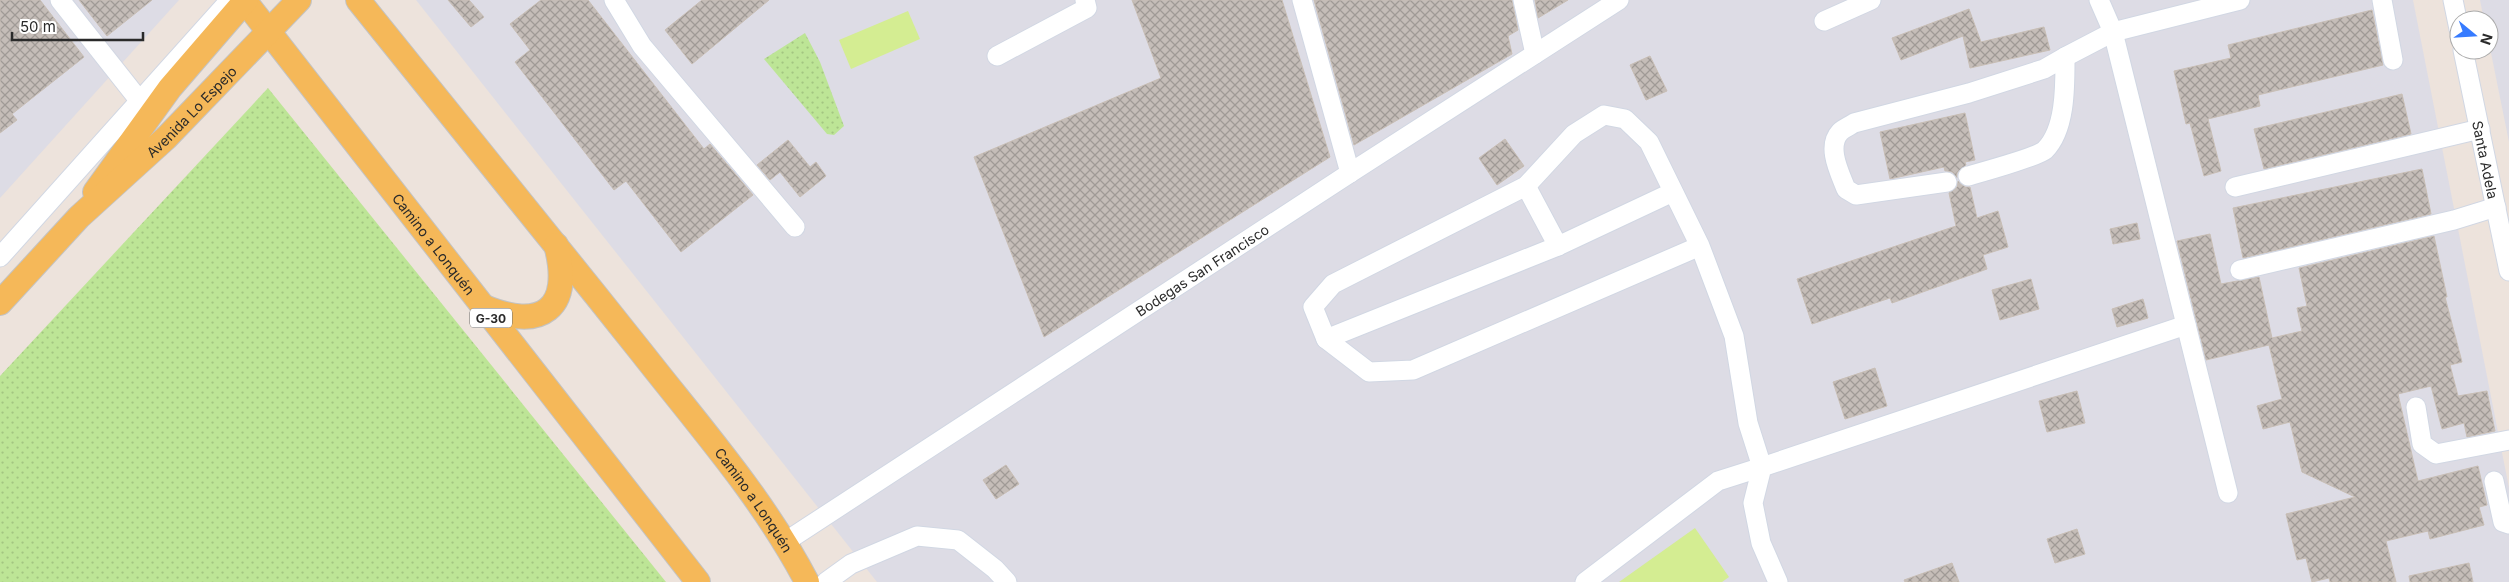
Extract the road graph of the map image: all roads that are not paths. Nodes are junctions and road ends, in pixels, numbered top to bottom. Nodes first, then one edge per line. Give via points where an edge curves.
1 (60, 0) edge
2 (241, 0) edge
3 (299, 0) edge
4 (358, 0) edge
5 (614, 0) edge
6 (1085, 0) edge
7 (1302, 0) edge
8 (1523, 0) edge
9 (1619, 0) edge
10 (1871, 0) edge
11 (2084, 0) edge
12 (2240, 0) edge
13 (2382, 0) edge
14 (2100, 4) edge
15 (1824, 21) dead end
16 (2113, 32) junction
17 (268, 33) junction
18 (1535, 54) junction
19 (997, 56) dead end
20 (2065, 57) junction
21 (2393, 60) dead end
22 (2465, 60) edge
23 (139, 100) junction
24 (2480, 129) junction
25 (1350, 173) junction
26 (1968, 176) dead end
27 (1947, 182) dead end
28 (1526, 186) junction
29 (2235, 187) dead end
30 (1673, 192) junction
31 (2496, 207) junction
32 (79, 217) junction
33 (795, 227) dead end
34 (555, 243) junction
35 (1558, 246) junction
36 (1700, 246) junction
37 (2, 251) edge
38 (2240, 270) dead end
39 (2509, 271) edge
40 (0, 303) edge
41 (482, 306) junction
42 (2186, 325) junction
43 (1326, 339) junction
44 (2416, 407) dead end
45 (2509, 440) edge
46 (1762, 467) junction
47 (2494, 481) dead end
48 (2228, 493) dead end
49 (2509, 524) edge
50 (785, 542) junction
51 (824, 581) edge
52 (698, 582) edge
53 (1007, 582) edge
54 (1585, 582) edge
55 (1778, 582) edge

1 - 23 street
2 - 17 main road, Camino a Lonquén / G-30
2 - 23 street
2 - 32 main road, Avenida Lo Espejo via 147,117
3 - 17 main road, Avenida Lo Espejo
4 - 34 main road, Camino a Lonquén
5 - 33 street via 642,46
6 - 19 street via 1087,8
7 - 25 street
8 - 18 street
9 - 18 street, Bodegas San Francisco
10 - 15 street
11 - 14 street
12 - 16 street
13 - 21 street
14 - 16 street
16 - 20 street
16 - 42 street
17 - 32 main road, Avenida Lo Espejo via 166,138
17 - 41 main road, Camino a Lonquén / G-30
18 - 25 street, Bodegas San Francisco
20 - 26 street via 2062,112 2053,139 2044,151
20 - 27 street via 2044,69 1979,90 1854,123 1840,132 1835,142 1834,155 1846,189 1856,194
22 - 24 street, Santa Adela
23 - 37 street
24 - 29 street
24 - 31 street, Santa Adela
25 - 50 street, Bodegas San Francisco
28 - 30 street via 1574,134 1604,115 1625,119 1648,142
28 - 35 street
28 - 43 street via 1333,284 1313,307
30 - 35 street
30 - 36 street
31 - 38 street via 2454,220
31 - 39 street, Santa Adela
32 - 40 main road, Avenida Lo Espejo
34 - 41 main road via 560,280 557,296 549,309 536,316 520,317
34 - 50 main road, Camino a Lonquén via 752,493
35 - 43 street
36 - 43 street via 1412,370 1368,372
36 - 46 street via 1734,336 1748,424
41 - 52 main road, Camino a Lonquén / G-30
42 - 46 street
42 - 48 street
44 - 45 street via 2422,444 2436,454
46 - 54 street via 1718,481
46 - 55 street via 1753,503 1761,544
47 - 49 street via 2503,522
50 - 51 main road, Camino a Lonquén
51 - 53 street via 851,564 917,536 958,540 996,569

